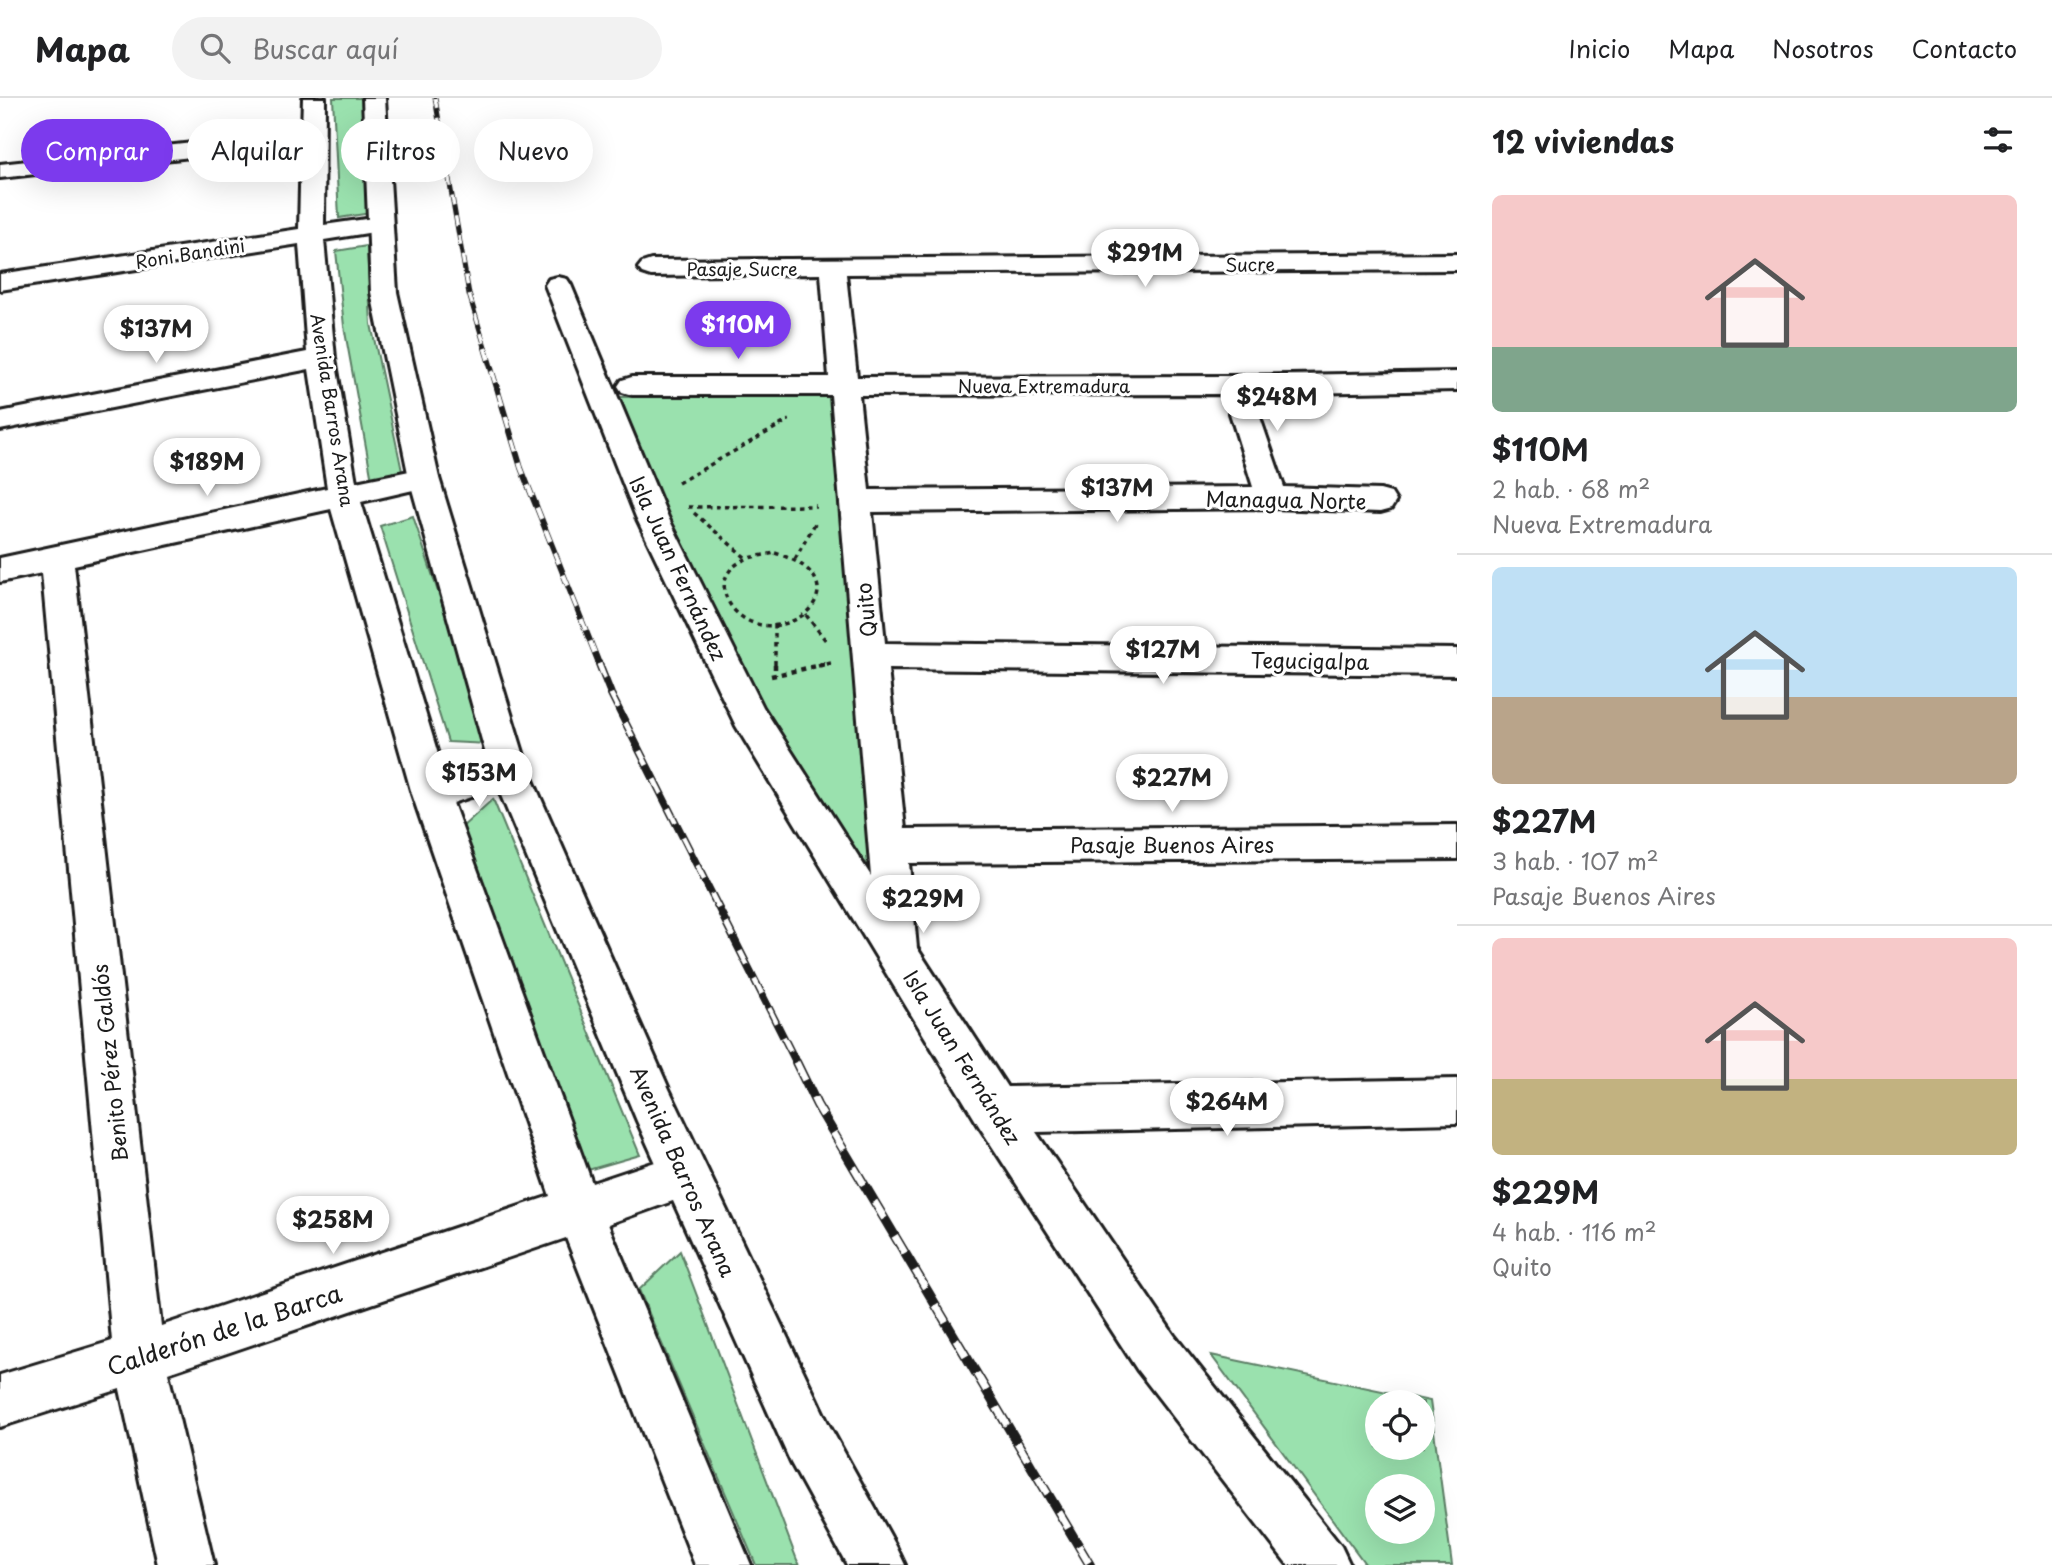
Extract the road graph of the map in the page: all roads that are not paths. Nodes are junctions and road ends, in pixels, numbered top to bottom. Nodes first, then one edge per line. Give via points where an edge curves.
1 (314, 98) edge
2 (374, 98) edge
3 (313, 119) edge
4 (187, 151) edge
5 (0, 172) edge
6 (312, 182) edge
7 (380, 224) junction
8 (311, 234) junction
9 (1457, 262) edge
10 (651, 268) dead end
11 (834, 269) junction
12 (0, 282) edge
13 (558, 285) dead end
14 (321, 358) junction
15 (1457, 381) edge
16 (844, 385) junction
17 (1235, 385) junction
18 (632, 386) dead end
19 (0, 421) edge
20 (424, 478) junction
21 (343, 495) junction
22 (1272, 497) junction
23 (1380, 501) dead end
24 (840, 504) junction
25 (57, 558) junction
26 (0, 570) edge
27 (855, 658) junction
28 (1457, 662) edge
29 (509, 769) junction
30 (431, 794) junction
31 (1457, 842) edge
32 (888, 846) junction
33 (897, 952) junction
34 (1457, 1101) edge
35 (995, 1110) junction
36 (685, 1175) junction
37 (579, 1211) junction
38 (139, 1358) junction
39 (0, 1401) edge
40 (186, 1565) edge
41 (723, 1565) edge
42 (877, 1565) edge
43 (1322, 1565) edge

1 - 3 street, Avenida Barros Arana
2 - 7 street, Avenida Barros Arana
4 - 5 street
6 - 8 street, Avenida Barros Arana
7 - 8 street, Roni Bandini
7 - 20 street, Avenida Barros Arana via 384,292
8 - 12 street, Roni Bandini
8 - 14 street, Avenida Barros Arana
9 - 11 street, Sucre
10 - 11 street, Pasaje Sucre
11 - 16 street, Quito
13 - 33 street, Isla Juan Fernández via 649,508 748,716
14 - 19 street
14 - 21 street, Avenida Barros Arana
15 - 17 street, Nueva Extremadura
16 - 17 street, Nueva Extremadura
16 - 18 street, Nueva Extremadura
16 - 24 street, Quito
17 - 22 street
20 - 21 street
20 - 29 street, Avenida Barros Arana
21 - 25 street
21 - 30 street, Avenida Barros Arana
22 - 23 street, Managua Norte
22 - 24 street, Managua Norte
24 - 27 street, Quito
25 - 26 street
25 - 38 street, Benito Pérez Galdós
27 - 28 street, Tegucigalpa
27 - 32 street, Quito
29 - 30 street
29 - 36 street, Avenida Barros Arana
30 - 37 street, Avenida Barros Arana
31 - 32 street, Pasaje Buenos Aires
32 - 33 street, Quito
33 - 35 street, Isla Juan Fernández
34 - 35 street
35 - 43 street, Isla Juan Fernández via 1156,1353
36 - 37 street, Calderón de la Barca
36 - 42 street, Avenida Barros Arana via 810,1444
37 - 38 street, Calderón de la Barca
37 - 41 street, Avenida Barros Arana
38 - 39 street, Calderón de la Barca
38 - 40 street, Benito Pérez Galdós

